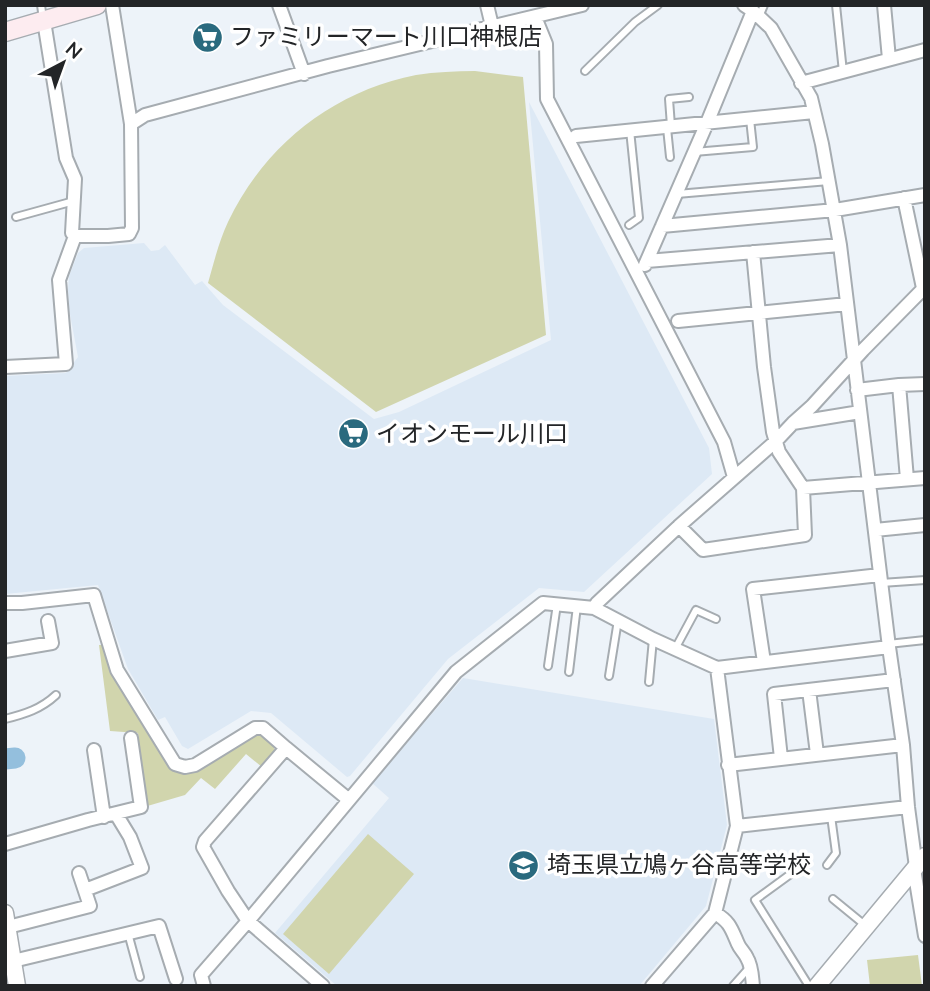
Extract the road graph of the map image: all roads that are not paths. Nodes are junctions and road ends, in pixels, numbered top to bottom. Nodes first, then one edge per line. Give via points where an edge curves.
1 (97, 5) edge
2 (111, 5) edge
3 (279, 5) edge
4 (487, 5) edge
5 (582, 5) edge
6 (658, 5) edge
7 (836, 5) edge
8 (884, 5) edge
9 (755, 10) edge
10 (542, 12) edge
11 (42, 13) edge
12 (492, 26) junction
13 (5, 32) edge
14 (925, 50) edge
15 (889, 59) junction
16 (584, 71) dead end
17 (843, 72) junction
18 (304, 74) junction
19 (801, 83) junction
20 (690, 97) dead end
21 (814, 112) junction
22 (750, 119) junction
23 (706, 123) junction
24 (131, 124) junction
25 (669, 127) junction
26 (631, 130) junction
27 (576, 136) dead end
28 (694, 152) junction
29 (670, 157) dead end
30 (829, 181) junction
31 (676, 194) junction
32 (925, 195) edge
33 (904, 198) junction
34 (74, 201) junction
35 (835, 210) junction
36 (16, 217) dead end
37 (629, 225) dead end
38 (662, 226) junction
39 (75, 236) junction
40 (840, 245) junction
41 (753, 252) junction
42 (924, 287) edge
43 (847, 304) junction
44 (760, 312) junction
45 (678, 321) dead end
46 (853, 361) junction
47 (5, 367) edge
48 (925, 384) edge
49 (899, 385) junction
50 (857, 390) junction
51 (860, 412) junction
52 (793, 423) junction
53 (776, 441) junction
54 (734, 477) junction
55 (925, 478) edge
56 (907, 479) junction
57 (868, 482) junction
58 (803, 488) junction
59 (925, 525) edge
60 (679, 526) junction
61 (875, 530) junction
62 (881, 579) junction
63 (925, 580) edge
64 (5, 603) edge
65 (557, 604) junction
66 (577, 606) junction
67 (594, 608) junction
68 (716, 619) dead end
69 (618, 620) junction
70 (48, 621) dead end
71 (653, 639) junction
72 (925, 640) edge
73 (888, 646) junction
74 (675, 649) junction
75 (5, 651) edge
76 (764, 662) junction
77 (548, 666) dead end
78 (716, 668) junction
79 (569, 672) dead end
80 (609, 676) dead end
81 (894, 680) junction
82 (649, 682) dead end
83 (809, 690) junction
84 (57, 695) dead end
85 (5, 719) edge
86 (131, 738) dead end
87 (903, 745) junction
88 (286, 748) junction
89 (94, 750) dead end
90 (817, 754) junction
91 (781, 758) junction
92 (728, 765) junction
93 (349, 800) junction
94 (908, 807) junction
95 (110, 815) junction
96 (831, 816) junction
97 (737, 826) junction
98 (5, 844) edge
99 (827, 865) dead end
100 (919, 869) edge
101 (79, 873) dead end
102 (792, 873) dead end
103 (85, 890) junction
104 (833, 899) dead end
105 (715, 913) junction
106 (924, 919) edge
107 (6, 920) edge
108 (248, 922) junction
109 (866, 926) junction
110 (128, 933) junction
111 (925, 936) edge
112 (13, 961) junction
113 (750, 966) junction
114 (141, 977) dead end
115 (176, 979) dead end
116 (17, 986) edge
117 (204, 986) edge
118 (323, 986) edge
119 (652, 986) edge
120 (733, 986) edge
121 (753, 986) edge
122 (809, 986) edge
123 (817, 986) edge

1 - 11 main road
2 - 24 street
3 - 18 street
4 - 12 street
5 - 10 street
6 - 16 lane
7 - 17 lane
8 - 15 street
9 - 19 street via 771,28
9 - 23 street
10 - 12 street
10 - 54 street via 547,99 724,442
11 - 13 main road
11 - 34 street via 66,158 75,179
12 - 18 street
14 - 15 street
15 - 17 street
17 - 19 street
18 - 24 street via 145,115
19 - 21 street
20 - 25 lane via 669,99
21 - 22 street
21 - 30 street
22 - 23 street
22 - 28 lane via 753,147
23 - 25 street
23 - 28 street
24 - 39 street via 132,228 129,234
25 - 26 street
25 - 29 lane
26 - 27 street
26 - 37 lane via 639,218
28 - 31 street
30 - 31 lane
30 - 35 street
31 - 38 street
32 - 33 street
33 - 35 street
33 - 42 street
34 - 36 lane
34 - 39 street
35 - 38 street
35 - 40 street
38 - 41 street via 646,263
39 - 47 street via 59,279 66,364
40 - 41 street
40 - 43 street
41 - 44 street
42 - 46 street
43 - 44 street
43 - 46 street
44 - 45 street
44 - 53 street
46 - 50 street
46 - 52 street
48 - 49 street
49 - 50 street
49 - 56 street
50 - 51 street
51 - 52 street
51 - 57 street
52 - 53 street
53 - 54 street
53 - 58 street
54 - 60 street
55 - 56 street
56 - 57 street
57 - 58 street
57 - 61 street
58 - 60 street via 805,535 703,550
59 - 61 street
60 - 67 street
61 - 62 street
62 - 63 lane
62 - 73 street
62 - 76 street via 753,589
64 - 88 street via 94,595 117,670 175,764 195,765 255,727 263,728
65 - 66 street
65 - 77 lane
65 - 93 street via 543,603 456,672
66 - 67 street
66 - 79 lane
67 - 69 street
68 - 74 lane via 696,610
69 - 71 street
69 - 80 lane
70 - 75 street via 52,643
71 - 74 street
71 - 82 lane
72 - 73 lane
73 - 76 street
73 - 81 street
74 - 78 street
76 - 78 street
78 - 92 street
81 - 83 street
81 - 87 street
83 - 90 street
83 - 91 street via 774,694
84 - 85 lane via 33,711
86 - 95 street via 141,807
87 - 90 street
87 - 94 street
88 - 93 street
88 - 108 street via 203,847
89 - 95 street
90 - 91 street
91 - 92 street
92 - 97 street
93 - 108 street
94 - 96 street
94 - 100 street
95 - 98 street
95 - 103 street via 130,837 142,868
96 - 97 street
96 - 99 lane via 836,853
97 - 105 street
100 - 106 street
100 - 109 street
101 - 103 street
102 - 122 lane via 755,900
103 - 107 street via 90,906
104 - 109 lane
105 - 113 street via 727,920
105 - 119 street
106 - 111 street
107 - 112 street
108 - 117 street via 201,975
108 - 118 street
109 - 123 street
110 - 112 street
110 - 114 lane
110 - 115 street via 159,926
112 - 116 street
113 - 120 lane
113 - 121 street

